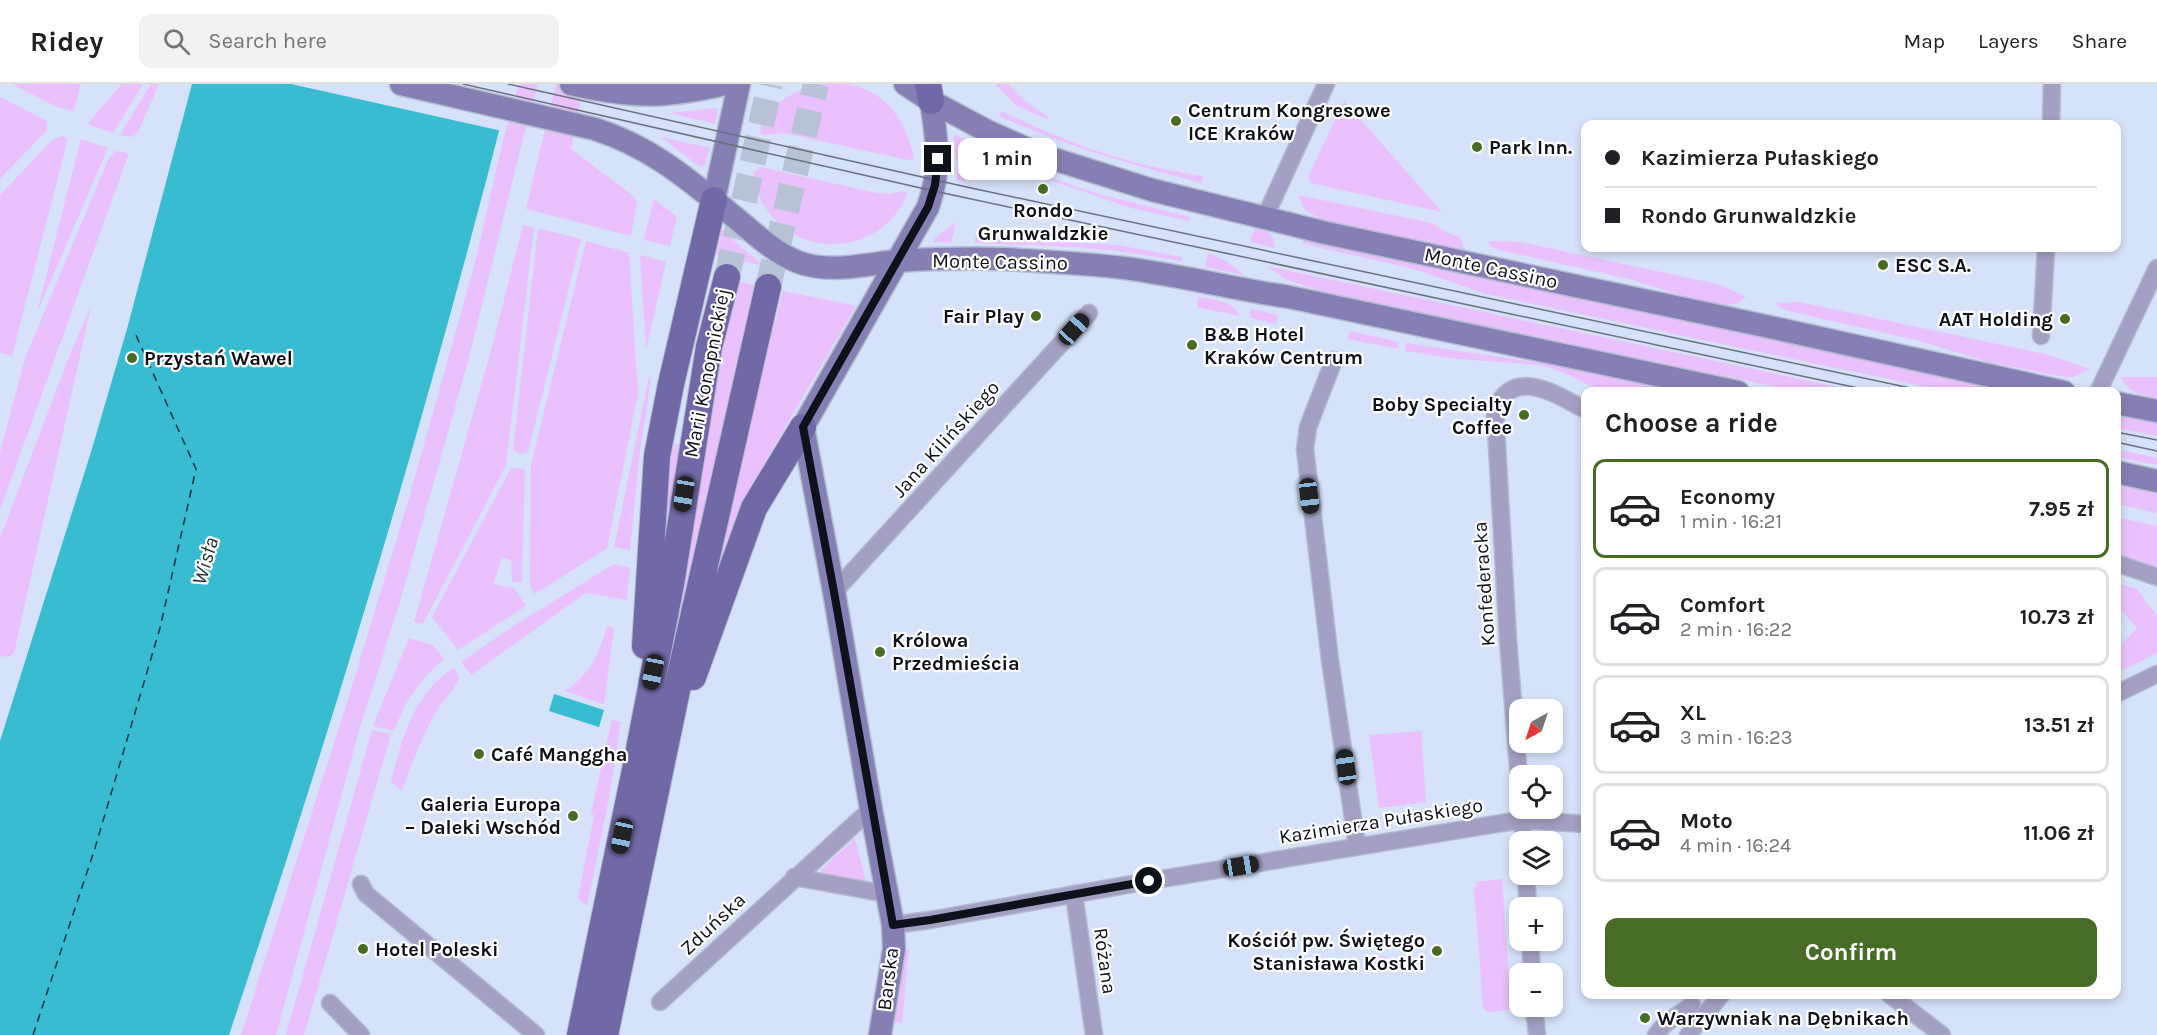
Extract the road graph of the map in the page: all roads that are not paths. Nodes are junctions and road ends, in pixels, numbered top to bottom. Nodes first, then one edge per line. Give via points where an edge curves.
1 (401, 84) edge
2 (571, 84) edge
3 (725, 84) edge
4 (739, 84) edge
5 (905, 84) edge
6 (1326, 84) edge
7 (2052, 84) edge
8 (930, 93) edge
9 (2051, 120) edge
10 (714, 200) junction
11 (1264, 217) junction
12 (2046, 252) edge
13 (899, 261) junction
14 (2157, 268) edge
15 (727, 277) tunnel mouth
16 (768, 286) tunnel mouth
17 (1089, 313) dead end
18 (2041, 336) dead end
19 (1334, 360) dead end
20 (1710, 387) edge
21 (2042, 387) edge
22 (2100, 387) edge
23 (2121, 404) edge
24 (1581, 408) edge
25 (2157, 411) edge
26 (803, 427) junction
27 (2121, 473) edge
28 (2157, 481) edge
29 (2121, 565) edge
30 (2157, 577) edge
31 (834, 592) junction
32 (2157, 674) edge
33 (2121, 692) edge
34 (641, 735) junction
35 (665, 743) junction
36 (1518, 765) edge
37 (871, 809) junction
38 (1509, 816) edge
39 (1553, 819) edge
40 (1581, 823) edge
41 (1357, 846) junction
42 (794, 878) junction
43 (361, 884) dead end
44 (887, 894) junction
45 (1074, 894) junction
46 (893, 925) junction
47 (1710, 999) edge
48 (1895, 999) edge
49 (660, 1002) dead end
50 (330, 1003) dead end
51 (1694, 1006) edge
52 (1535, 1017) edge
53 (362, 1035) edge
54 (536, 1035) edge
55 (580, 1035) edge
56 (605, 1035) edge
57 (880, 1035) edge
58 (1094, 1035) edge
59 (1537, 1035) edge
60 (1656, 1035) edge
61 (1688, 1035) edge
62 (1942, 1035) edge

1 - 10 main road via 613,134 660,158
2 - 3 main road via 623,94 662,96
4 - 10 main road
5 - 8 main road
6 - 11 street
7 - 9 street
8 - 11 main road, Monte Cassino via 987,130 1041,155 1152,190
8 - 13 main road via 938,159 936,181 928,207
10 - 13 main road via 764,241 798,262 839,267
10 - 34 main road via 657,456
11 - 21 main road, Monte Cassino
12 - 18 street
13 - 20 main road, Monte Cassino via 957,258 1124,268 1289,297
13 - 26 main road
14 - 22 street
15 - 34 main road, Marii Konopnickiej via 708,347 671,584
16 - 35 main road, Marii Konopnickiej
17 - 31 street, Jana Kilińskiego
19 - 41 street via 1308,427 1305,449
23 - 25 main road
24 - 36 street, Konfederacka via 1527,385 1502,398 1495,410
26 - 31 main road, Barska
26 - 35 main road via 754,508 715,620
27 - 28 main road
29 - 30 street
31 - 37 main road, Barska
32 - 33 street
34 - 55 main road, Marii Konopnickiej
35 - 56 main road, Marii Konopnickiej
37 - 42 street, Zduńska
37 - 44 main road, Barska
38 - 41 street, Kazimierza Pułaskiego
39 - 40 street, Kazimierza Pułaskiego
41 - 45 street, Kazimierza Pułaskiego
42 - 44 street
42 - 49 street, Zduńska
43 - 54 street via 366,894
44 - 46 main road, Barska
45 - 46 street, Kazimierza Pułaskiego
45 - 58 street, Różana
46 - 57 main road, Barska via 894,949
47 - 51 street
48 - 62 street
50 - 53 street
51 - 60 street via 1665,1024
51 - 61 street
52 - 59 street

